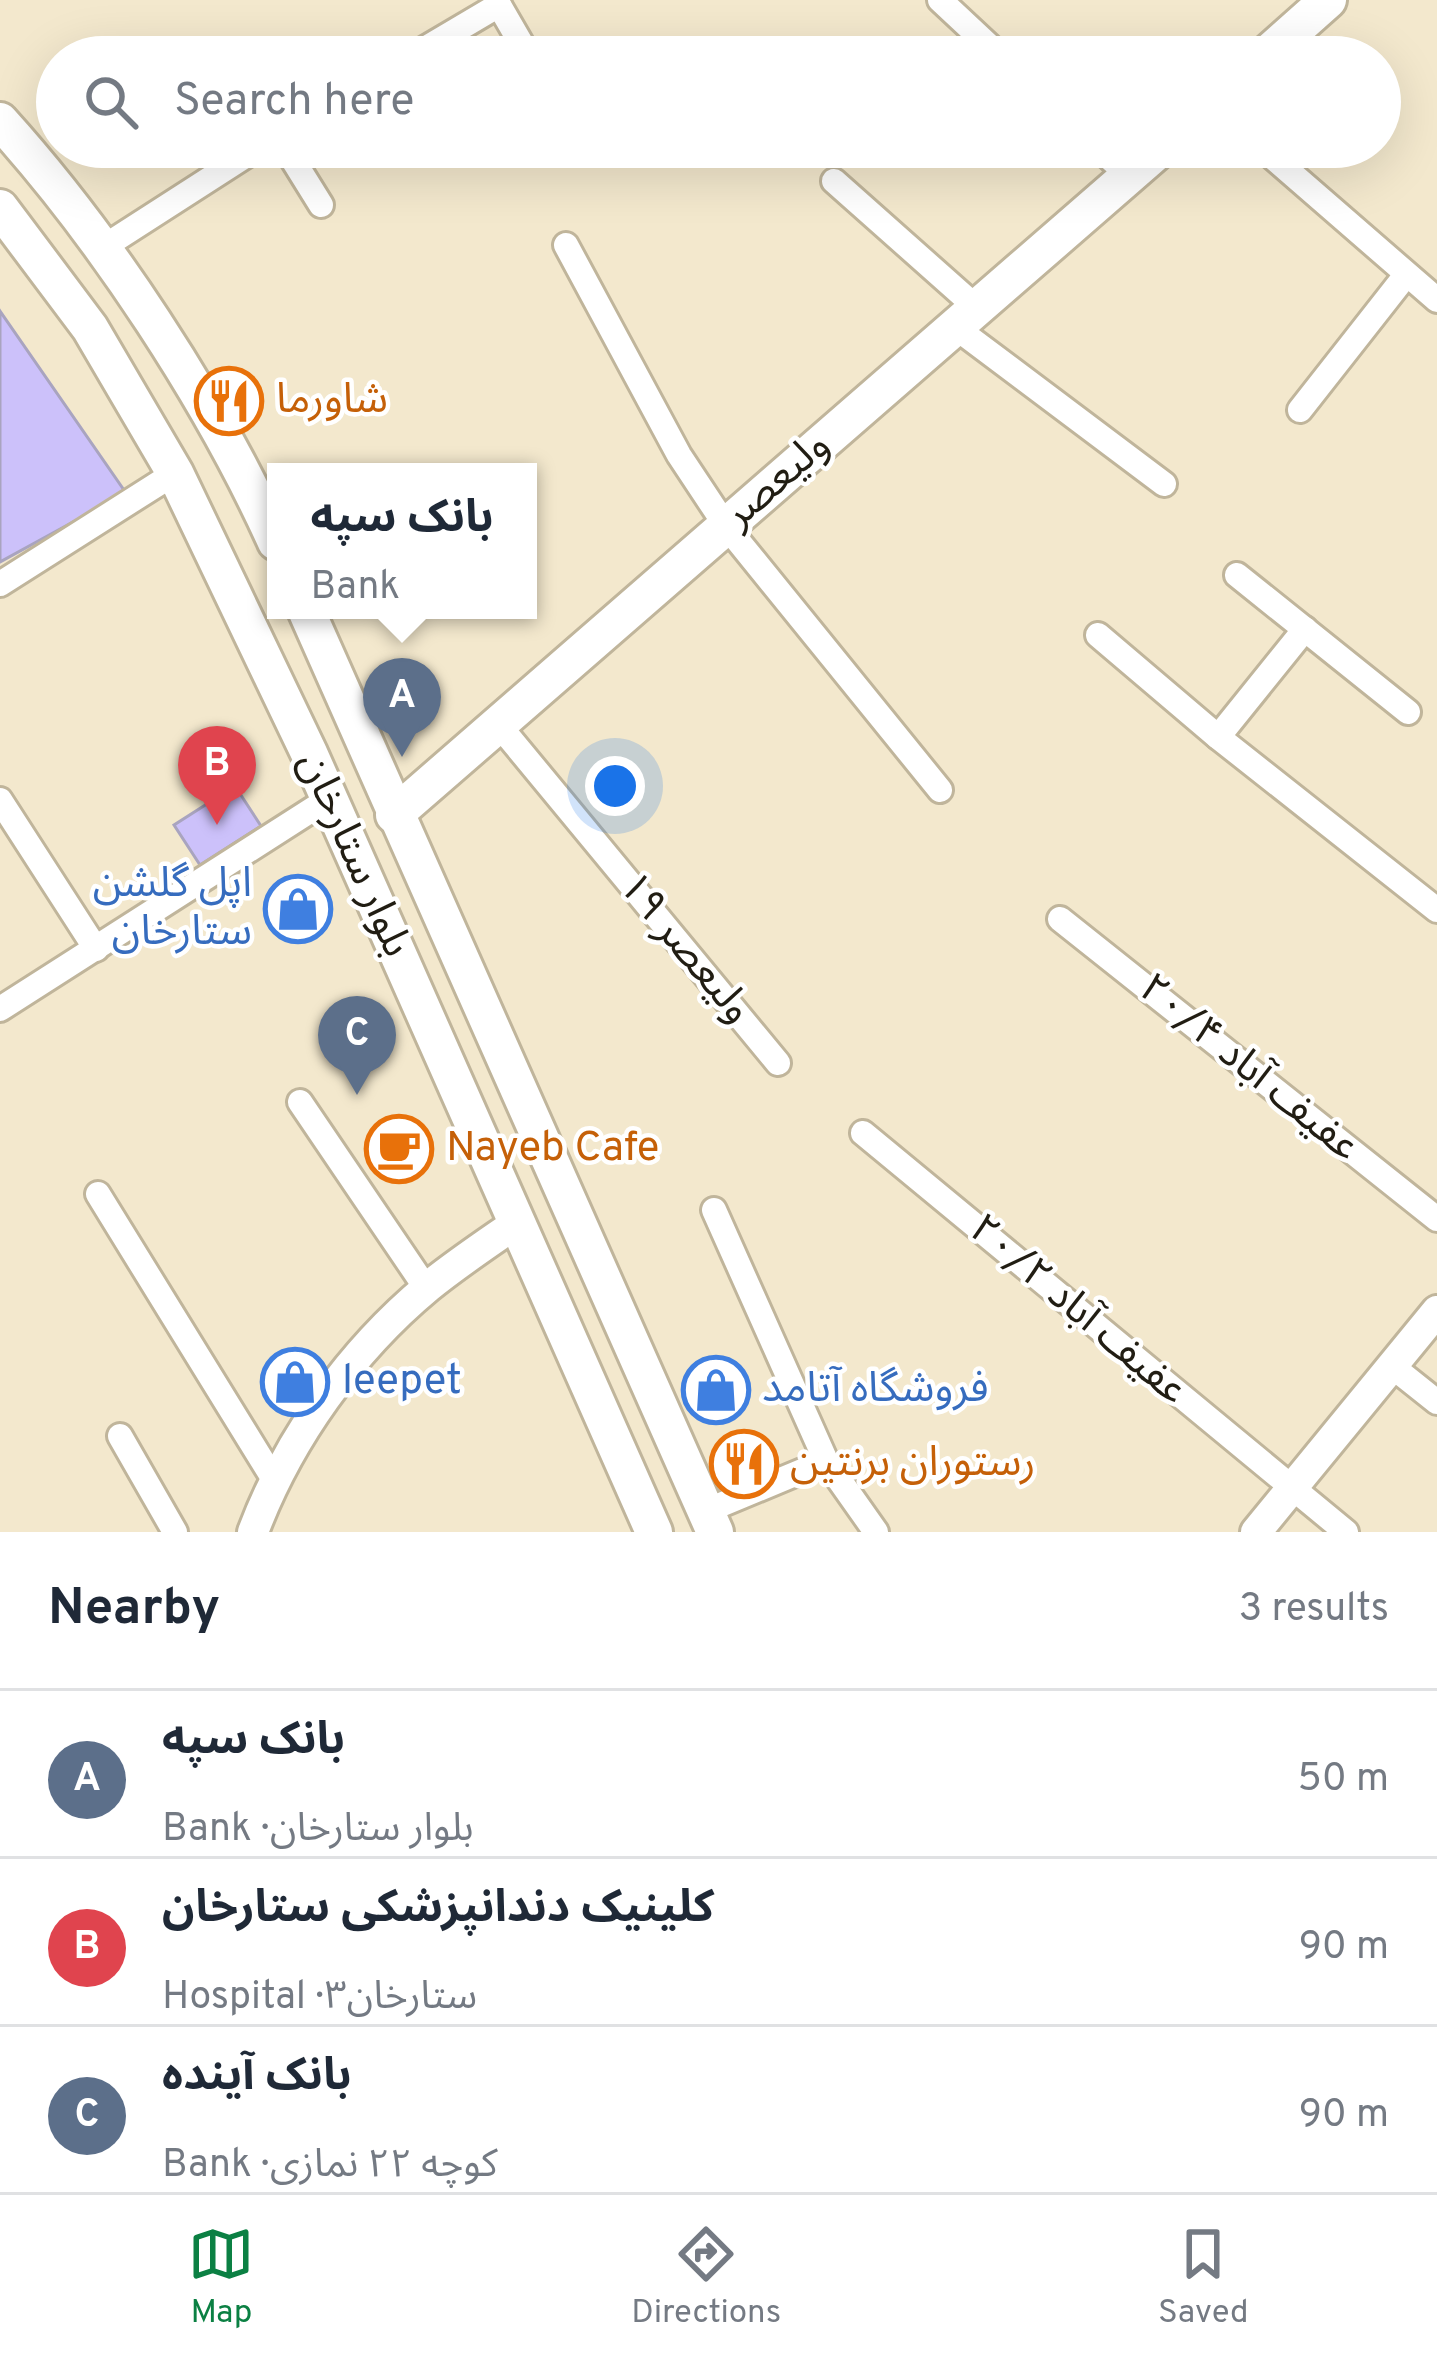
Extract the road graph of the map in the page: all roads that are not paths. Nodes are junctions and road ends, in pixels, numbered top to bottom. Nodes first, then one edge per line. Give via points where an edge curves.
1 (940, 0) edge
2 (1328, 0) edge
3 (498, 2) edge
4 (444, 36) edge
5 (517, 36) edge
6 (979, 36) edge
7 (1288, 36) edge
8 (0, 122) edge
9 (36, 161) edge
10 (41, 168) edge
11 (227, 168) edge
12 (298, 168) edge
13 (1120, 168) edge
14 (1138, 168) edge
15 (1285, 168) edge
16 (1129, 176) junction
17 (834, 181) dead end
18 (321, 205) dead end
19 (0, 208) edge
20 (566, 245) dead end
21 (102, 248) junction
22 (1406, 275) junction
23 (1437, 300) edge
24 (966, 317) junction
25 (1300, 410) dead end
26 (175, 473) junction
27 (1164, 484) dead end
28 (267, 526) edge
29 (726, 526) junction
30 (1238, 575) dead end
31 (0, 584) edge
32 (310, 619) edge
33 (1305, 629) junction
34 (1097, 634) dead end
35 (1408, 712) dead end
36 (498, 724) junction
37 (1218, 737) junction
38 (940, 790) dead end
39 (0, 800) edge
40 (327, 800) junction
41 (394, 814) junction
42 (1437, 910) edge
43 (1060, 919) dead end
44 (96, 949) junction
45 (0, 1010) edge
46 (778, 1063) dead end
47 (301, 1102) dead end
48 (863, 1132) dead end
49 (98, 1194) dead end
50 (714, 1210) dead end
51 (1437, 1220) edge
52 (518, 1222) junction
53 (426, 1288) junction
54 (1437, 1311) edge
55 (1393, 1367) junction
56 (1437, 1402) edge
57 (120, 1436) dead end
58 (826, 1461) junction
59 (273, 1478) junction
60 (1292, 1489) junction
61 (711, 1521) edge
62 (176, 1532) edge
63 (253, 1532) edge
64 (654, 1532) edge
65 (876, 1532) edge
66 (1256, 1532) edge
67 (1346, 1532) edge

1 - 6 street
2 - 7 main road
3 - 4 street
3 - 5 street
8 - 9 main road
10 - 21 main road
11 - 21 street
12 - 18 street
13 - 16 street
14 - 16 main road, ولیعصر
15 - 22 street
16 - 24 main road, ولیعصر
17 - 24 street
19 - 26 main road, بلوار ستارخان via 90,328
20 - 29 street
21 - 28 main road via 161,335
22 - 23 street
22 - 25 street
24 - 27 street
24 - 29 main road, ولیعصر
26 - 31 street
26 - 40 main road, بلوار ستارخان
29 - 36 main road, ولیعصر
29 - 38 street
30 - 33 street
32 - 41 main road, بلوار ستارخان
33 - 35 street
33 - 37 street
34 - 37 street
36 - 41 main road, ولیعصر
36 - 46 street, ۱۹ ولیعصر
37 - 42 street
39 - 44 street
40 - 44 street
40 - 52 main road, بلوار ستارخان
41 - 61 main road, بلوار ستارخان
43 - 51 street, عفیف آباد ۲۰/۴
44 - 45 street
47 - 53 street
48 - 60 street, عفیف آباد ۲۰/۲
49 - 59 street
50 - 58 street
52 - 53 street
52 - 64 main road, بلوار ستارخان
53 - 59 street via 347,1367
54 - 55 street
55 - 56 street
55 - 60 street
57 - 62 street
58 - 61 street
58 - 65 street
59 - 63 street
60 - 66 street
60 - 67 street, عفیف آباد ۲۰/۲

